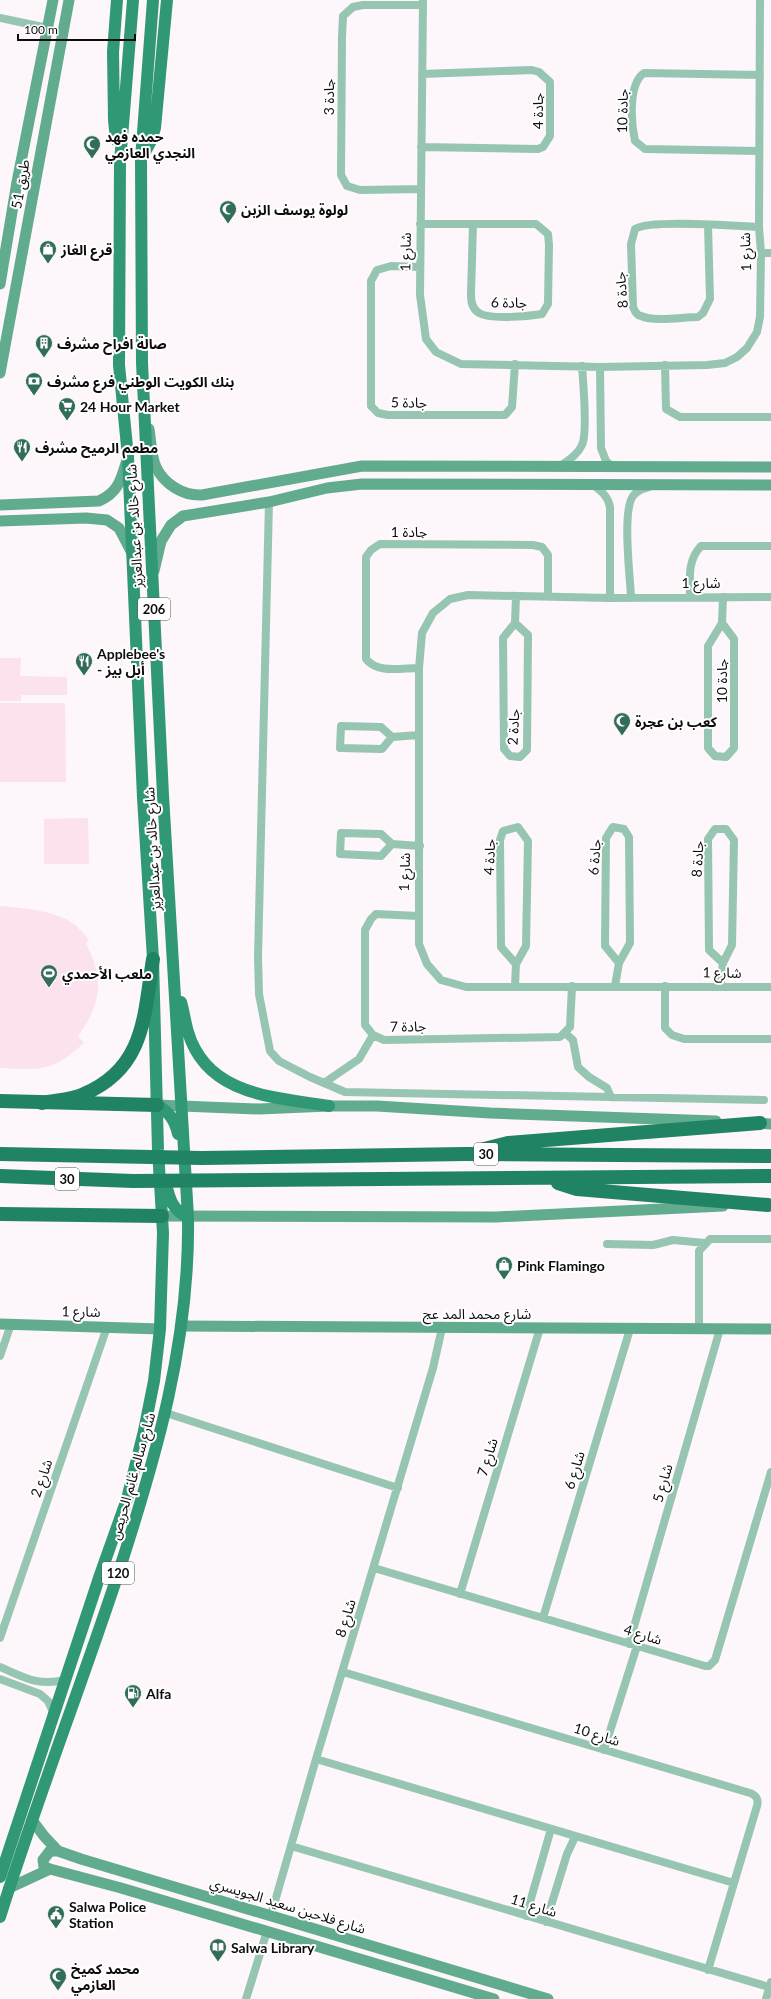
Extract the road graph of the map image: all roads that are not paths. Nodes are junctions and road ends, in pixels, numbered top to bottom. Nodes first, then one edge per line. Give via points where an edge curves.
1 (53, 0) edge
2 (69, 0) edge
3 (117, 0) edge
4 (133, 0) edge
5 (153, 0) edge
6 (167, 0) edge
7 (760, 0) edge
8 (423, 3) edge
9 (0, 18) edge
10 (48, 28) junction
11 (422, 74) junction
12 (760, 74) junction
13 (421, 147) junction
14 (24, 151) junction
15 (759, 151) junction
16 (41, 154) junction
17 (141, 159) junction
18 (120, 162) junction
19 (21, 165) junction
20 (38, 168) junction
21 (421, 189) junction
22 (420, 224) junction
23 (473, 224) junction
24 (708, 225) junction
25 (759, 227) junction
26 (761, 253) junction
27 (771, 253) edge
28 (420, 267) junction
29 (0, 284) edge
30 (515, 364) junction
31 (665, 365) junction
32 (582, 366) junction
33 (600, 367) junction
34 (0, 373) edge
35 (143, 394) junction
36 (771, 417) edge
37 (128, 457) junction
38 (562, 465) junction
39 (612, 466) junction
40 (445, 467) junction
41 (480, 467) junction
42 (767, 467) edge
43 (444, 484) junction
44 (591, 484) junction
45 (480, 485) junction
46 (654, 485) junction
47 (767, 485) edge
48 (202, 495) junction
49 (73, 502) junction
50 (269, 502) junction
51 (2, 504) edge
52 (202, 513) junction
53 (74, 519) junction
54 (0, 521) edge
55 (771, 546) edge
56 (133, 554) junction
57 (152, 580) junction
58 (548, 595) junction
59 (516, 596) junction
60 (631, 597) junction
61 (690, 597) junction
62 (724, 597) junction
63 (771, 597) edge
64 (610, 598) junction
65 (516, 623) junction
66 (722, 623) junction
67 (418, 668) junction
68 (419, 735) junction
69 (392, 737) junction
70 (163, 795) junction
71 (143, 798) junction
72 (392, 844) junction
73 (420, 846) junction
74 (418, 916) junction
75 (154, 959) junction
76 (173, 963) junction
77 (619, 963) junction
78 (722, 963) junction
79 (516, 964) junction
80 (515, 986) junction
81 (572, 986) junction
82 (615, 986) junction
83 (665, 986) junction
84 (720, 987) junction
85 (771, 987) edge
86 (565, 1033) junction
87 (373, 1035) junction
88 (771, 1039) edge
89 (324, 1083) junction
90 (611, 1097) junction
91 (764, 1100) dead end
92 (0, 1101) edge
93 (42, 1103) junction
94 (157, 1104) junction
95 (181, 1106) junction
96 (329, 1106) junction
97 (766, 1124) edge
98 (158, 1150) junction
99 (0, 1154) edge
100 (465, 1154) junction
101 (771, 1156) edge
102 (0, 1176) edge
103 (771, 1176) edge
104 (540, 1179) junction
105 (186, 1189) junction
106 (769, 1204) edge
107 (0, 1214) edge
108 (162, 1216) junction
109 (188, 1217) junction
110 (771, 1239) edge
111 (705, 1243) junction
112 (607, 1244) dead end
113 (6, 1324) edge
114 (182, 1326) junction
115 (106, 1327) junction
116 (442, 1328) junction
117 (540, 1328) junction
118 (160, 1329) junction
119 (630, 1329) junction
120 (699, 1329) junction
121 (720, 1329) junction
122 (771, 1330) edge
123 (0, 1356) edge
124 (166, 1413) junction
125 (771, 1472) edge
126 (398, 1488) junction
127 (374, 1568) junction
128 (100, 1574) junction
129 (116, 1580) junction
130 (460, 1594) junction
131 (543, 1618) junction
132 (0, 1638) edge
133 (633, 1645) junction
134 (0, 1667) edge
135 (343, 1672) junction
136 (0, 1679) edge
137 (65, 1680) junction
138 (54, 1714) junction
139 (604, 1750) junction
140 (316, 1759) junction
141 (32, 1820) junction
142 (551, 1829) junction
143 (575, 1837) junction
144 (291, 1846) junction
145 (58, 1851) junction
146 (50, 1869) junction
147 (0, 1877) edge
148 (734, 1883) junction
149 (9, 1888) junction
150 (271, 1915) junction
151 (526, 1916) junction
152 (0, 1917) edge
153 (546, 1922) junction
154 (267, 1931) junction
155 (367, 1944) junction
156 (361, 1959) junction
157 (708, 1970) junction
158 (770, 1985) edge
159 (246, 1999) edge
160 (494, 1999) edge
161 (548, 1999) edge
162 (766, 1999) edge

1 - 10 street, طريق 51
2 - 16 street, طريق 51
3 - 18 main road via 113,52 114,120
4 - 18 main road, شارع خالد بن عبدالعزيز / 206
5 - 17 main road, شارع خالد بن عبدالعزيز / 206
6 - 17 main road via 155,128
7 - 12 street, شارع 1
8 - 11 street, شارع 1
8 - 21 street, جادة 3 via 353,7 343,16 342,45 341,175 347,186 360,190
9 - 10 street
10 - 14 street, طريق 51
11 - 13 street, شارع 1
11 - 13 street, جادة 4 via 532,70 539,72 550,82 550,136 543,147 538,149
12 - 15 street, شارع 1
12 - 15 street, جادة 10 via 644,73 638,77 633,92 634,141 645,149
13 - 21 street, شارع 1
14 - 16 street
14 - 19 street, طريق 51
15 - 25 street, شارع 1
16 - 20 street, طريق 51
17 - 35 main road, شارع خالد بن عبدالعزيز / 206
18 - 37 main road, شارع خالد بن عبدالعزيز / 206 via 119,365
19 - 20 street
19 - 29 street, طريق 51
20 - 34 street, طريق 51
21 - 22 street, شارع 1
22 - 23 street, جادة 6
22 - 28 street, شارع 1
23 - 23 street, جادة 6 via 536,224 548,234 548,304 542,314 487,316 475,310 471,294
24 - 24 street, جادة 8 via 647,224 635,229 632,244 633,307 636,313 652,318 698,317 703,313 710,299
24 - 25 street, جادة 8
25 - 26 street, شارع 1
26 - 27 street
26 - 31 street, شارع 1 via 760,317 757,332 747,348 725,363
28 - 30 street, شارع 1 via 420,295 426,338 436,352 461,364
28 - 30 street, جادة 5 via 391,266 378,270 371,281 371,406 378,414 505,415 512,407
30 - 32 street, شارع 1
31 - 33 street, شارع 1
31 - 36 street via 666,409 680,417
32 - 33 street, شارع 1
32 - 38 street via 585,394 583,444 575,455
33 - 39 street via 601,448 606,461
35 - 48 street via 156,466 165,480 177,489 190,496
35 - 57 main road, شارع خالد بن عبدالعزيز / 206
37 - 49 street via 119,485 109,496 99,501
37 - 56 main road, شارع خالد بن عبدالعزيز / 206
38 - 39 street
38 - 41 street
39 - 42 street
40 - 41 street
40 - 43 street via 450,473 450,479
40 - 48 street via 362,466
41 - 45 street via 468,470 465,476 469,481
42 - 47 street
43 - 45 street
43 - 50 street via 362,484 327,488
44 - 45 street
44 - 46 street
44 - 64 street via 604,493 610,508
46 - 47 street
46 - 60 street via 643,488 633,496 627,511
48 - 52 street via 195,498 191,506
49 - 51 street
49 - 53 street via 77,503 81,510 78,518
50 - 52 street
50 - 89 street via 259,994 270,1051 279,1061
52 - 57 street via 183,516 171,525 161,541
53 - 54 street
53 - 56 street via 107,520 119,528
55 - 61 street via 701,546 690,561
56 - 71 main road, شارع خالد بن عبدالعزيز / 206
57 - 70 main road, شارع خالد بن عبدالعزيز / 206
58 - 59 street, شارع 1
58 - 64 street, شارع 1
58 - 67 street, جادة 1 via 548,555 542,547 533,544 380,544 366,557 366,659 379,669
59 - 65 street
59 - 67 street, شارع 1 via 468,595 450,599 433,613 422,633
60 - 61 street, شارع 1
60 - 64 street, شارع 1
61 - 62 street, شارع 1
62 - 63 street, شارع 1
62 - 66 street, جادة 10
65 - 65 street, جادة 2 via 503,638 504,749 510,756 520,757 527,750 528,636
66 - 66 street, جادة 10 via 708,646 708,748 715,756 726,757 734,748 734,639
67 - 68 street, شارع 1
68 - 69 street
68 - 73 street, شارع 1
69 - 69 street via 381,727 341,726 340,748 382,749
70 - 71 main road via 158,804 152,805
70 - 76 main road, شارع خالد بن عبدالعزيز / 206
71 - 75 main road, شارع خالد بن عبدالعزيز / 206
72 - 72 street via 381,834 341,833 340,854 381,856
72 - 73 street
73 - 74 street, شارع 1
74 - 80 street, شارع 1 via 419,944 426,964 441,980 466,987
74 - 87 street, جادة 7 via 376,914 365,930 365,1025
75 - 93 highway via 139,1037 126,1063 106,1082 84,1094
75 - 94 main road, شارع خالد بن عبدالعزيز / 206
76 - 95 main road, شارع خالد بن عبدالعزيز / 206
76 - 96 main road via 188,1033 206,1064 232,1086 255,1094
77 - 77 street, جادة 6 via 630,944 629,838 624,829 612,827 606,838 605,946
77 - 82 street, جادة 6
78 - 78 street, جادة 8 via 732,945 734,840 726,829 715,829 708,839 709,950
78 - 84 street, جادة 8
79 - 79 street, جادة 4 via 526,946 528,849 528,841 518,827 503,831 500,840 501,947
79 - 80 street, جادة 4
80 - 81 street, شارع 1
81 - 82 street, شارع 1
81 - 86 street via 570,1027
82 - 83 street, شارع 1
83 - 84 street, شارع 1
83 - 88 street via 665,1028 672,1035 684,1039
84 - 85 street, شارع 1
86 - 87 street, جادة 7 via 560,1036 384,1040
86 - 90 street via 573,1040 578,1067 608,1088
87 - 89 street via 359,1059
89 - 90 street via 345,1092
90 - 91 street
92 - 93 highway
93 - 94 highway
94 - 95 street
94 - 98 main road, شارع خالد بن عبدالعزيز / 206
94 - 105 main road via 174,1121
95 - 96 street via 259,1109
95 - 105 main road, شارع خالد بن عبدالعزيز / 206
96 - 97 street
97 - 100 highway via 508,1142
98 - 108 main road, شارع خالد بن عبدالعزيز / 206
98 - 109 main road via 171,1202 180,1214
99 - 100 highway, 30 via 202,1158
100 - 101 highway, 30
102 - 104 highway, 30 via 133,1181
103 - 104 highway, 30
104 - 106 highway via 577,1188
105 - 109 main road, شارع خالد بن عبدالعزيز / 206
106 - 109 street via 496,1218
107 - 108 highway
108 - 109 street
108 - 118 main road, شارع سالم غانم الحريص / 120
109 - 114 main road, شارع سالم غانم الحريص / 120 via 188,1274
110 - 111 street via 710,1239
111 - 112 street via 673,1240 653,1245
111 - 120 street via 699,1251
113 - 115 street, شارع 1
113 - 123 street
114 - 116 street, شارع محمد المد عج
114 - 124 main road, شارع سالم غانم الحريص / 120
115 - 118 street, شارع 1
115 - 132 street, شارع 2
116 - 117 street, شارع محمد المد عج
116 - 126 street, شارع 8 via 434,1368
117 - 119 street, شارع محمد المد عج
117 - 130 street, شارع 7
118 - 128 main road, شارع سالم غانم الحريص / 120 via 154,1381 142,1439 127,1499
119 - 120 street, شارع محمد المد عج
119 - 131 street, شارع 6
120 - 121 street, شارع محمد المد عج
121 - 122 street, شارع محمد المد عج
121 - 133 street, شارع 5
124 - 126 street
124 - 129 main road, شارع سالم غانم الحريص / 120 via 141,1504
125 - 133 street, شارع 4 via 713,1664 705,1666
126 - 127 street, شارع 8
127 - 130 street, شارع 4
127 - 135 street, شارع 8
128 - 129 main road via 110,1572
128 - 137 main road, شارع سالم غانم الحريص / 120
129 - 141 main road, شارع سالم غانم الحريص / 120
130 - 131 street, شارع 4
131 - 133 street, شارع 4
133 - 139 street, شارع 5
134 - 137 street via 48,1684
135 - 139 street, شارع 10
135 - 140 street, شارع 8
136 - 138 street via 40,1694 48,1701
137 - 138 main road, شارع سالم غانم الحريص / 120
138 - 147 main road, شارع سالم غانم الحريص / 120
139 - 148 street, شارع 10 via 755,1796 757,1806
140 - 142 street
140 - 144 street, شارع 8
141 - 145 street
141 - 149 main road, شارع سالم غانم الحريص / 120
142 - 143 street
142 - 151 street
143 - 148 street
143 - 153 street via 567,1854
144 - 150 street, شارع 8
144 - 151 street, شارع 11
145 - 146 street via 50,1851 43,1860 44,1867
145 - 150 street, شارع فلاحبن سعيد الجويسري
146 - 149 street
146 - 154 street
148 - 157 street, شارع 10
149 - 152 main road, شارع سالم غانم الحريص / 120
150 - 155 street, شارع فلاحبن سعيد الجويسري
151 - 153 street, شارع 11
153 - 157 street, شارع 11
154 - 156 street
154 - 159 street
155 - 156 street via 368,1952
155 - 161 street, شارع فلاحبن سعيد الجويسري
156 - 160 street
157 - 158 street, شارع 11
158 - 162 street

